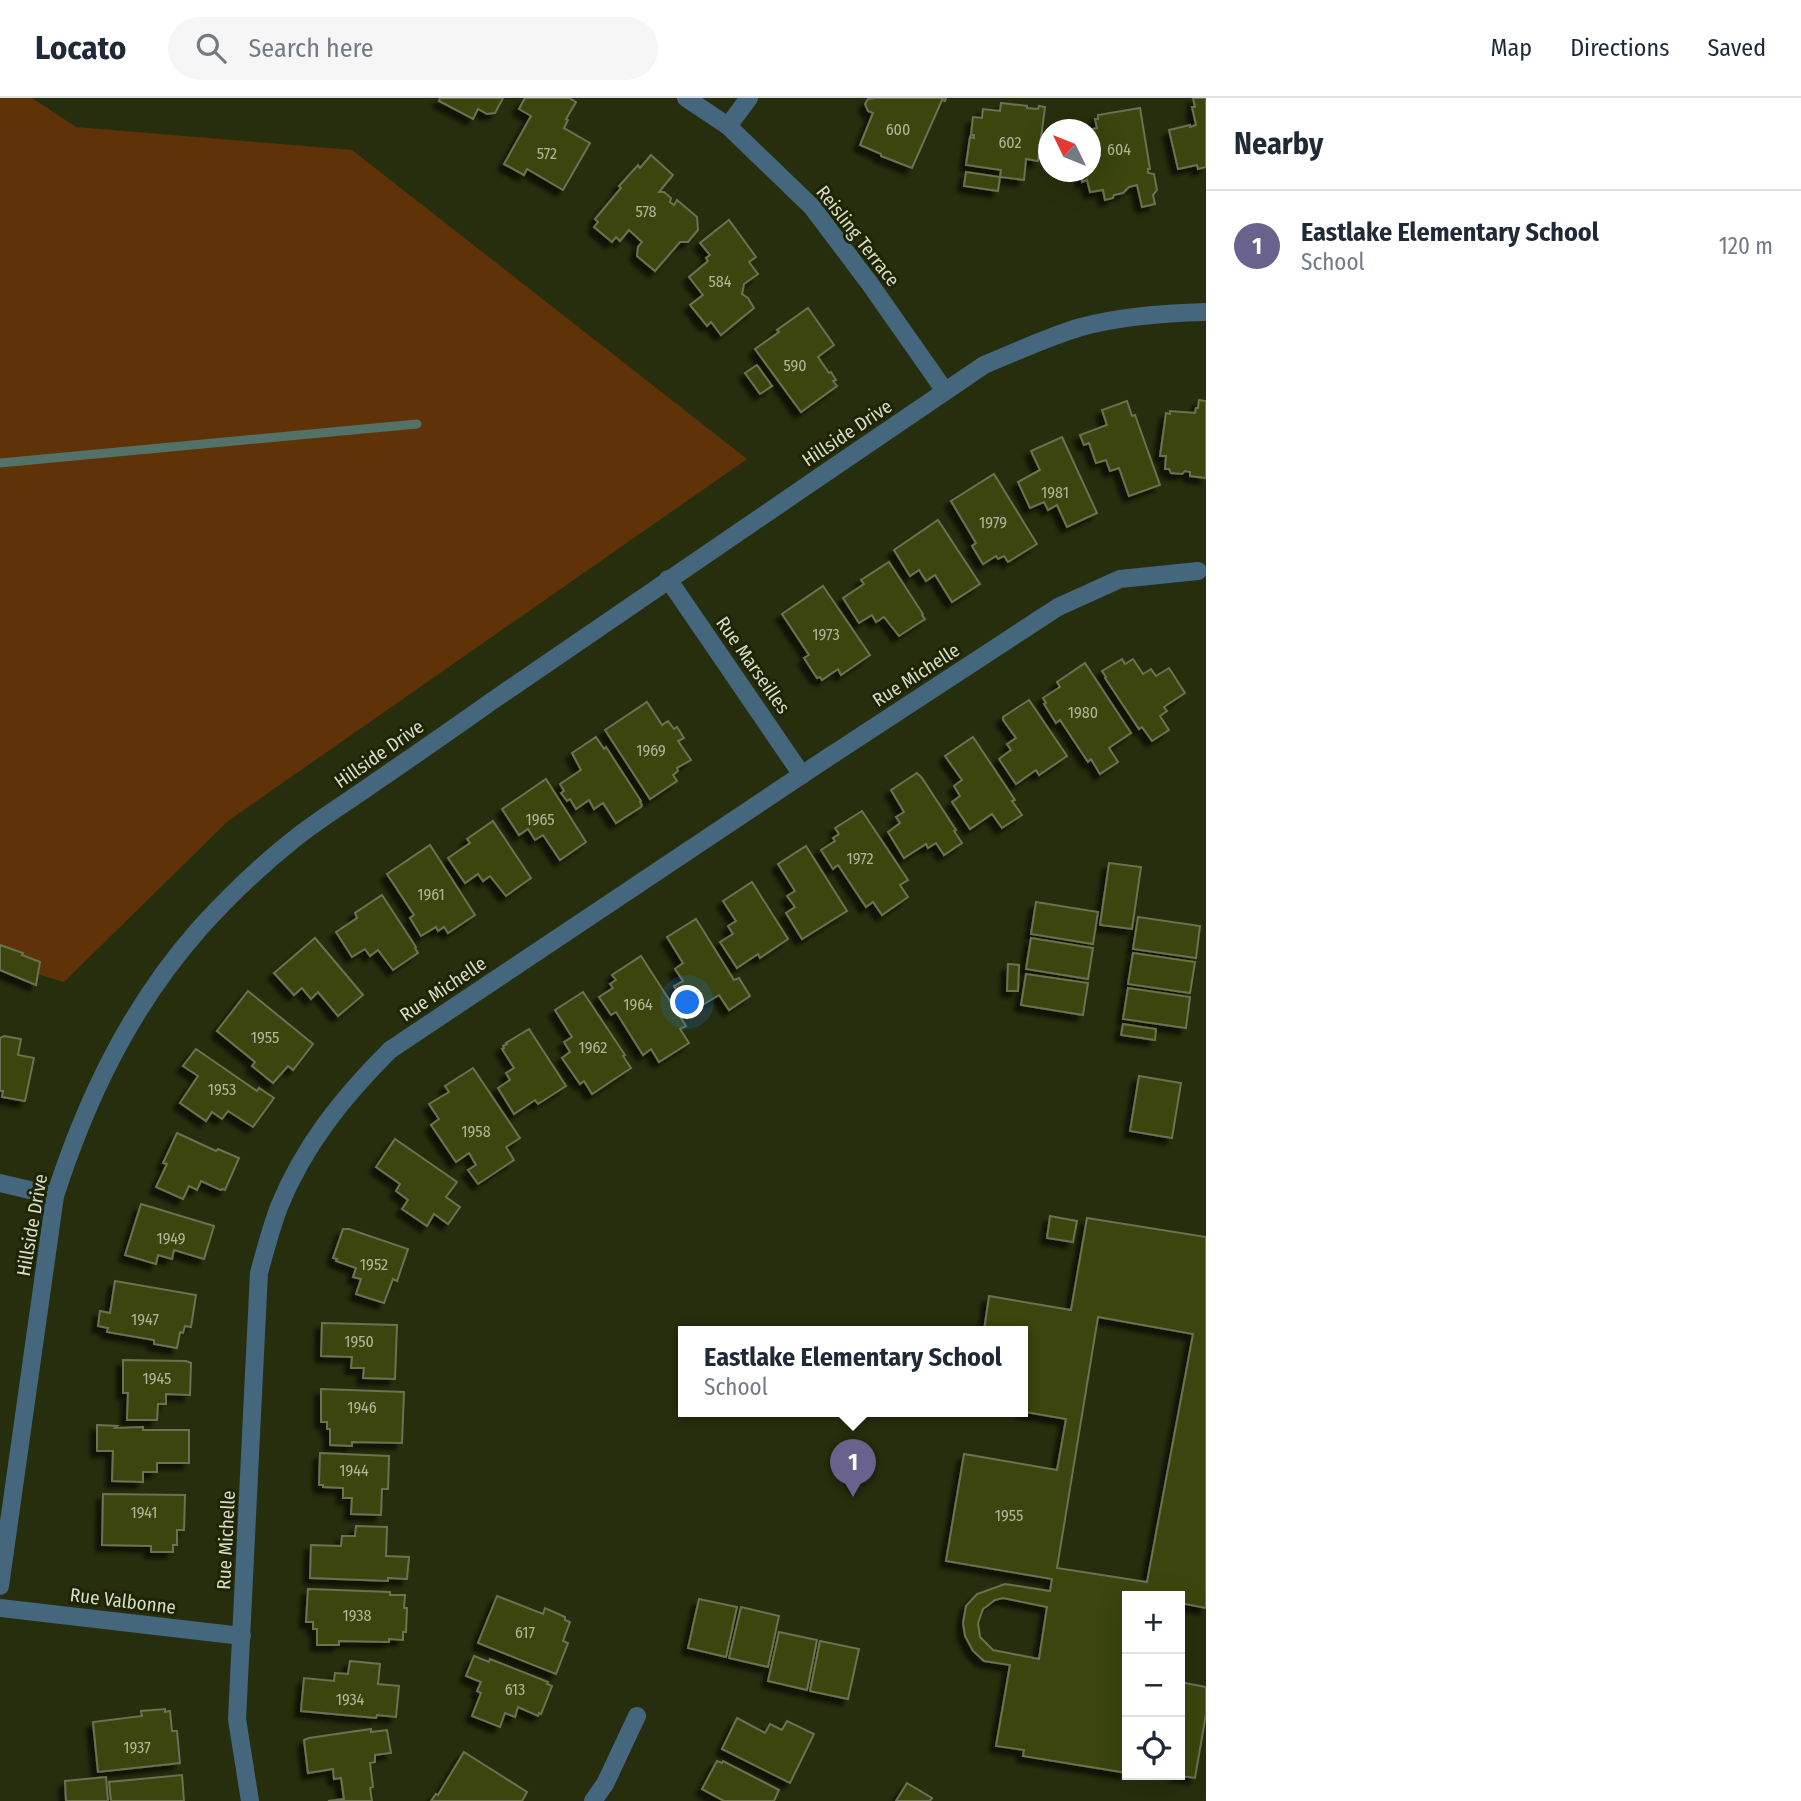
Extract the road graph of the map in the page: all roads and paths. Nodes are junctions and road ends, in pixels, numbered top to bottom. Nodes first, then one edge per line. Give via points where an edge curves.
1 (686, 98) edge
2 (749, 98) edge
3 (728, 126) junction
4 (1206, 313) edge
5 (946, 391) junction
6 (1198, 571) dead end
7 (668, 579) junction
8 (803, 775) junction
9 (0, 1183) edge
10 (55, 1196) junction
11 (0, 1586) edge
12 (0, 1608) edge
13 (242, 1636) junction
14 (637, 1716) dead end
15 (250, 1801) edge
16 (593, 1801) edge

1 - 3 street, Reisling Terrace
2 - 3 street
3 - 5 street, Reisling Terrace via 812,207
4 - 5 street, Hillside Drive via 1165,313 1081,327 984,365
5 - 7 street, Hillside Drive
6 - 8 street, Rue Michelle via 1120,579 1058,607
7 - 8 street, Rue Marseilles
7 - 10 street, Hillside Drive via 295,838 228,897 137,1012 89,1101
8 - 13 street, Rue Michelle via 390,1050 334,1110 311,1144 279,1206 259,1273
9 - 10 street
10 - 11 street, Hillside Drive
12 - 13 street, Rue Valbonne
13 - 15 street, Rue Michelle via 237,1719
14 - 16 street

